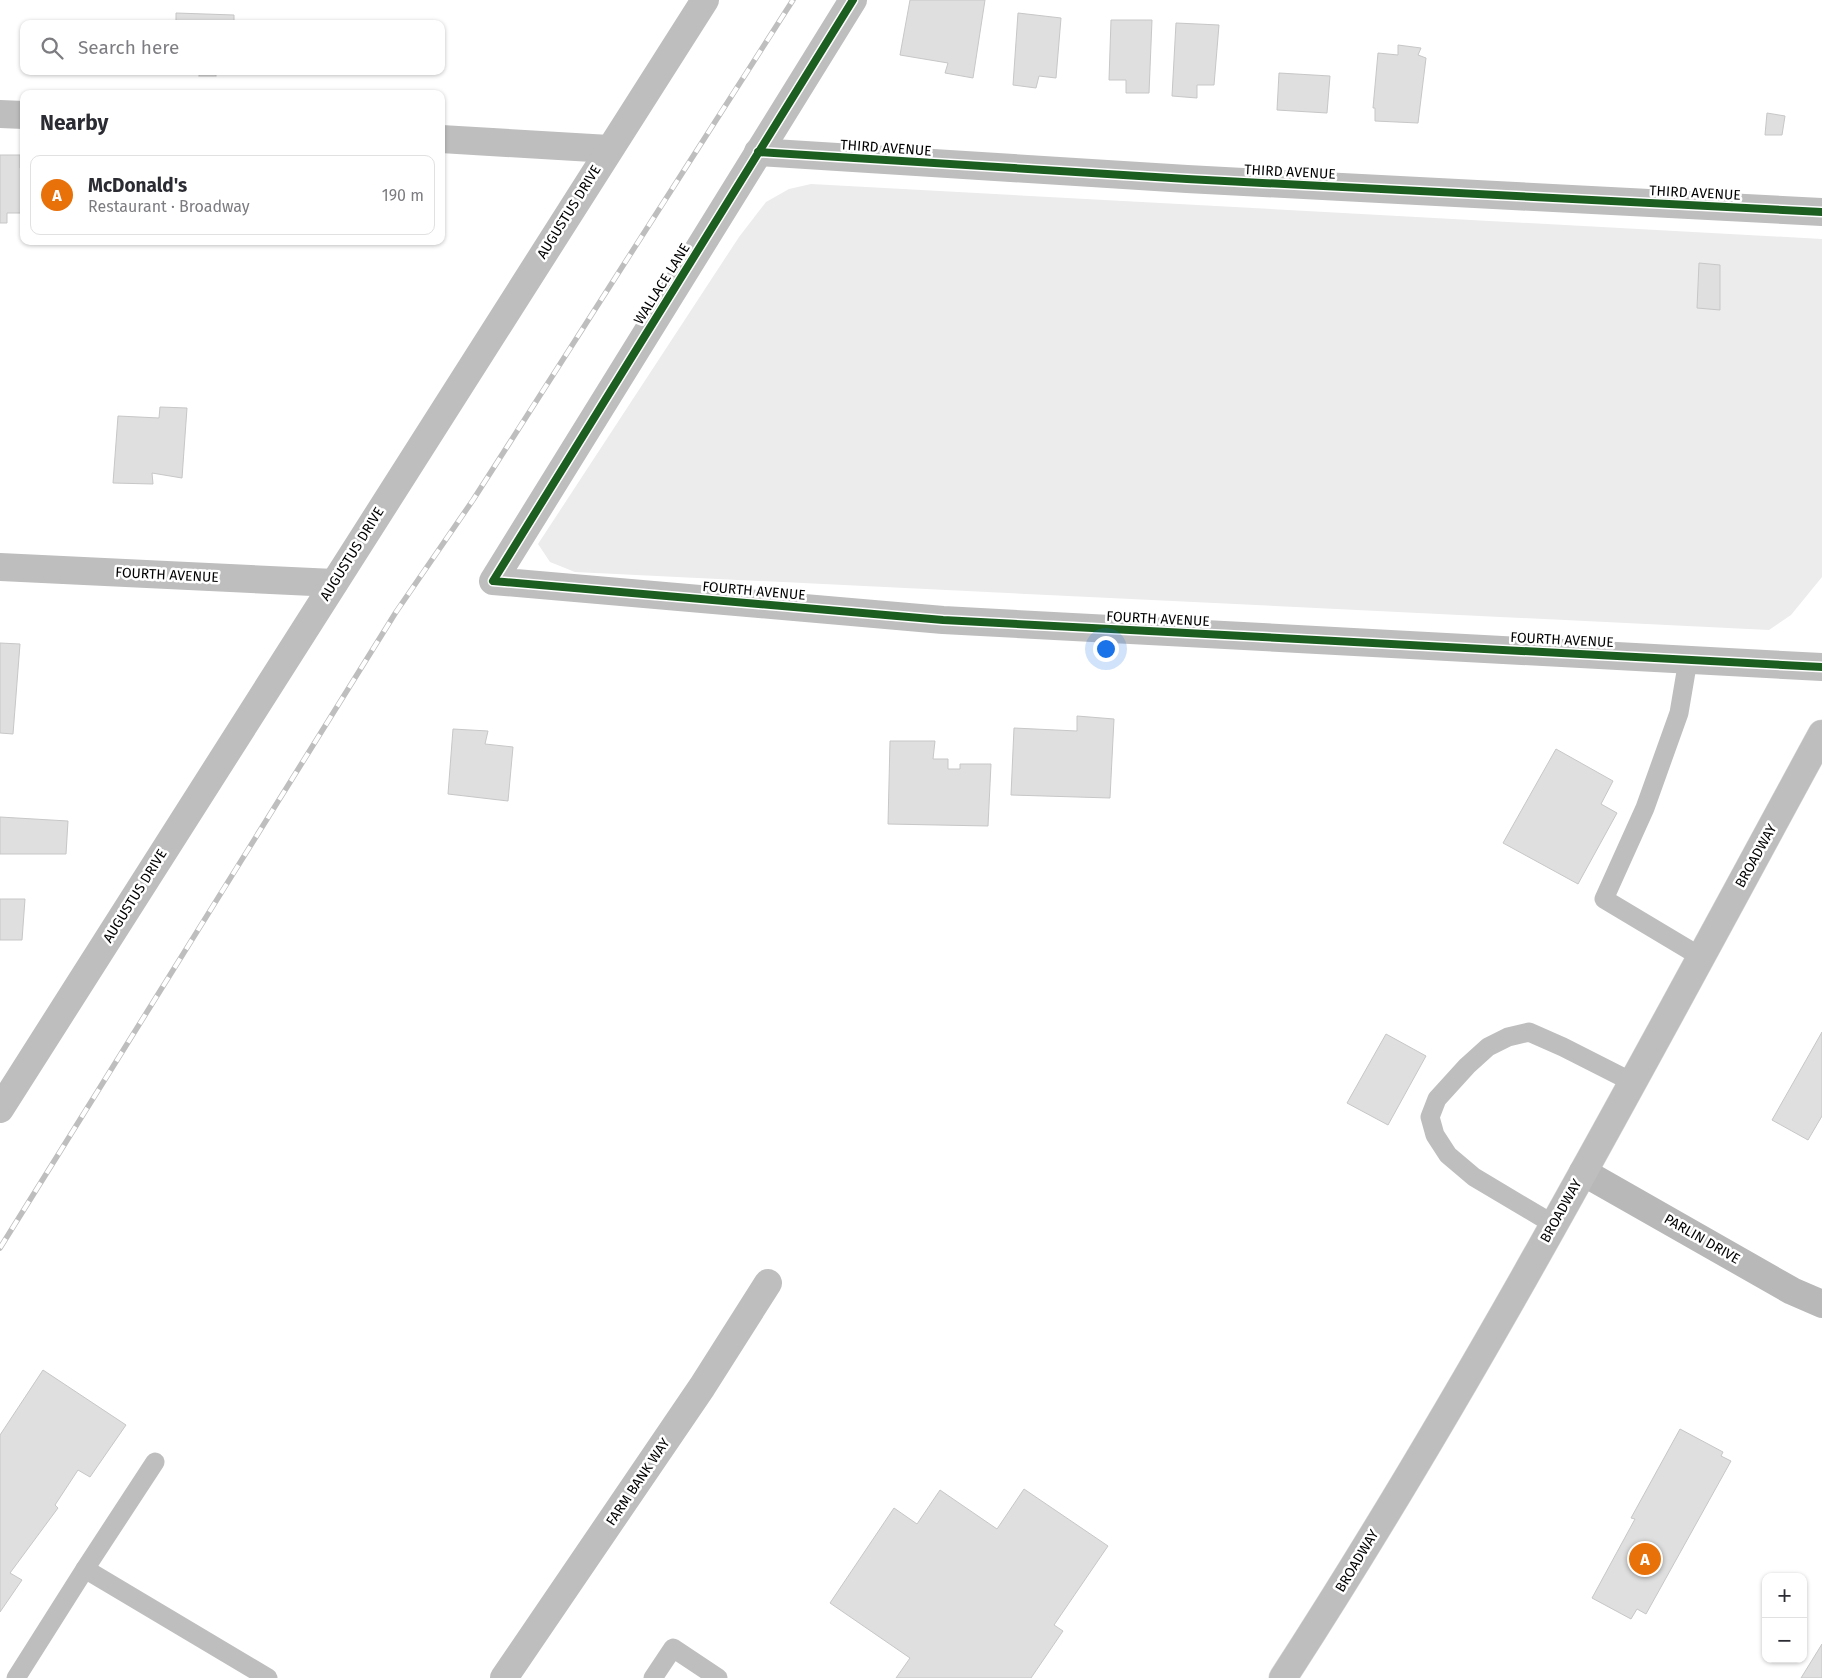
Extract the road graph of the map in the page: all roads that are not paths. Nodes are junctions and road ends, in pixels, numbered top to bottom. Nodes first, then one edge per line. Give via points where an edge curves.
1 (705, 0) edge
2 (853, 0) edge
3 (0, 114) edge
4 (20, 115) edge
5 (445, 139) edge
6 (609, 149) junction
7 (758, 152) junction
8 (1822, 212) edge
9 (0, 567) edge
10 (494, 580) joint
11 (334, 583) junction
12 (1688, 660) junction
13 (1822, 667) edge
14 (1822, 734) edge
15 (1701, 957) junction
16 (1634, 1083) junction
17 (0, 1109) edge
18 (1583, 1172) junction
19 (1553, 1224) junction
20 (768, 1283) dead end
21 (1822, 1304) edge
22 (155, 1462) dead end
23 (85, 1569) junction
24 (16, 1678) edge
25 (268, 1678) edge
26 (504, 1678) edge
27 (653, 1678) edge
28 (718, 1678) edge
29 (1283, 1678) edge

1 - 6 street, AUGUSTUS DRIVE
2 - 7 street, WALLACE LANE
3 - 4 street
5 - 6 street
6 - 11 street, AUGUSTUS DRIVE
7 - 8 street, THIRD AVENUE via 1187,179
7 - 10 street, WALLACE LANE
9 - 11 street, FOURTH AVENUE
10 - 12 street, FOURTH AVENUE via 943,620
11 - 17 street, AUGUSTUS DRIVE
12 - 13 street, FOURTH AVENUE
12 - 15 lane via 1679,713 1645,808 1604,899
14 - 15 street, BROADWAY
15 - 16 street, BROADWAY
16 - 18 street, BROADWAY
16 - 19 lane via 1529,1032 1508,1037 1488,1047 1437,1099 1430,1117 1435,1136 1448,1155 1474,1177
18 - 19 street, BROADWAY
18 - 21 street, PARLIN DRIVE via 1792,1291
19 - 29 street, BROADWAY via 1460,1388
20 - 26 street, FARM BANK WAY via 697,1395
22 - 23 lane
23 - 24 lane
23 - 25 lane
27 - 28 lane via 672,1648

